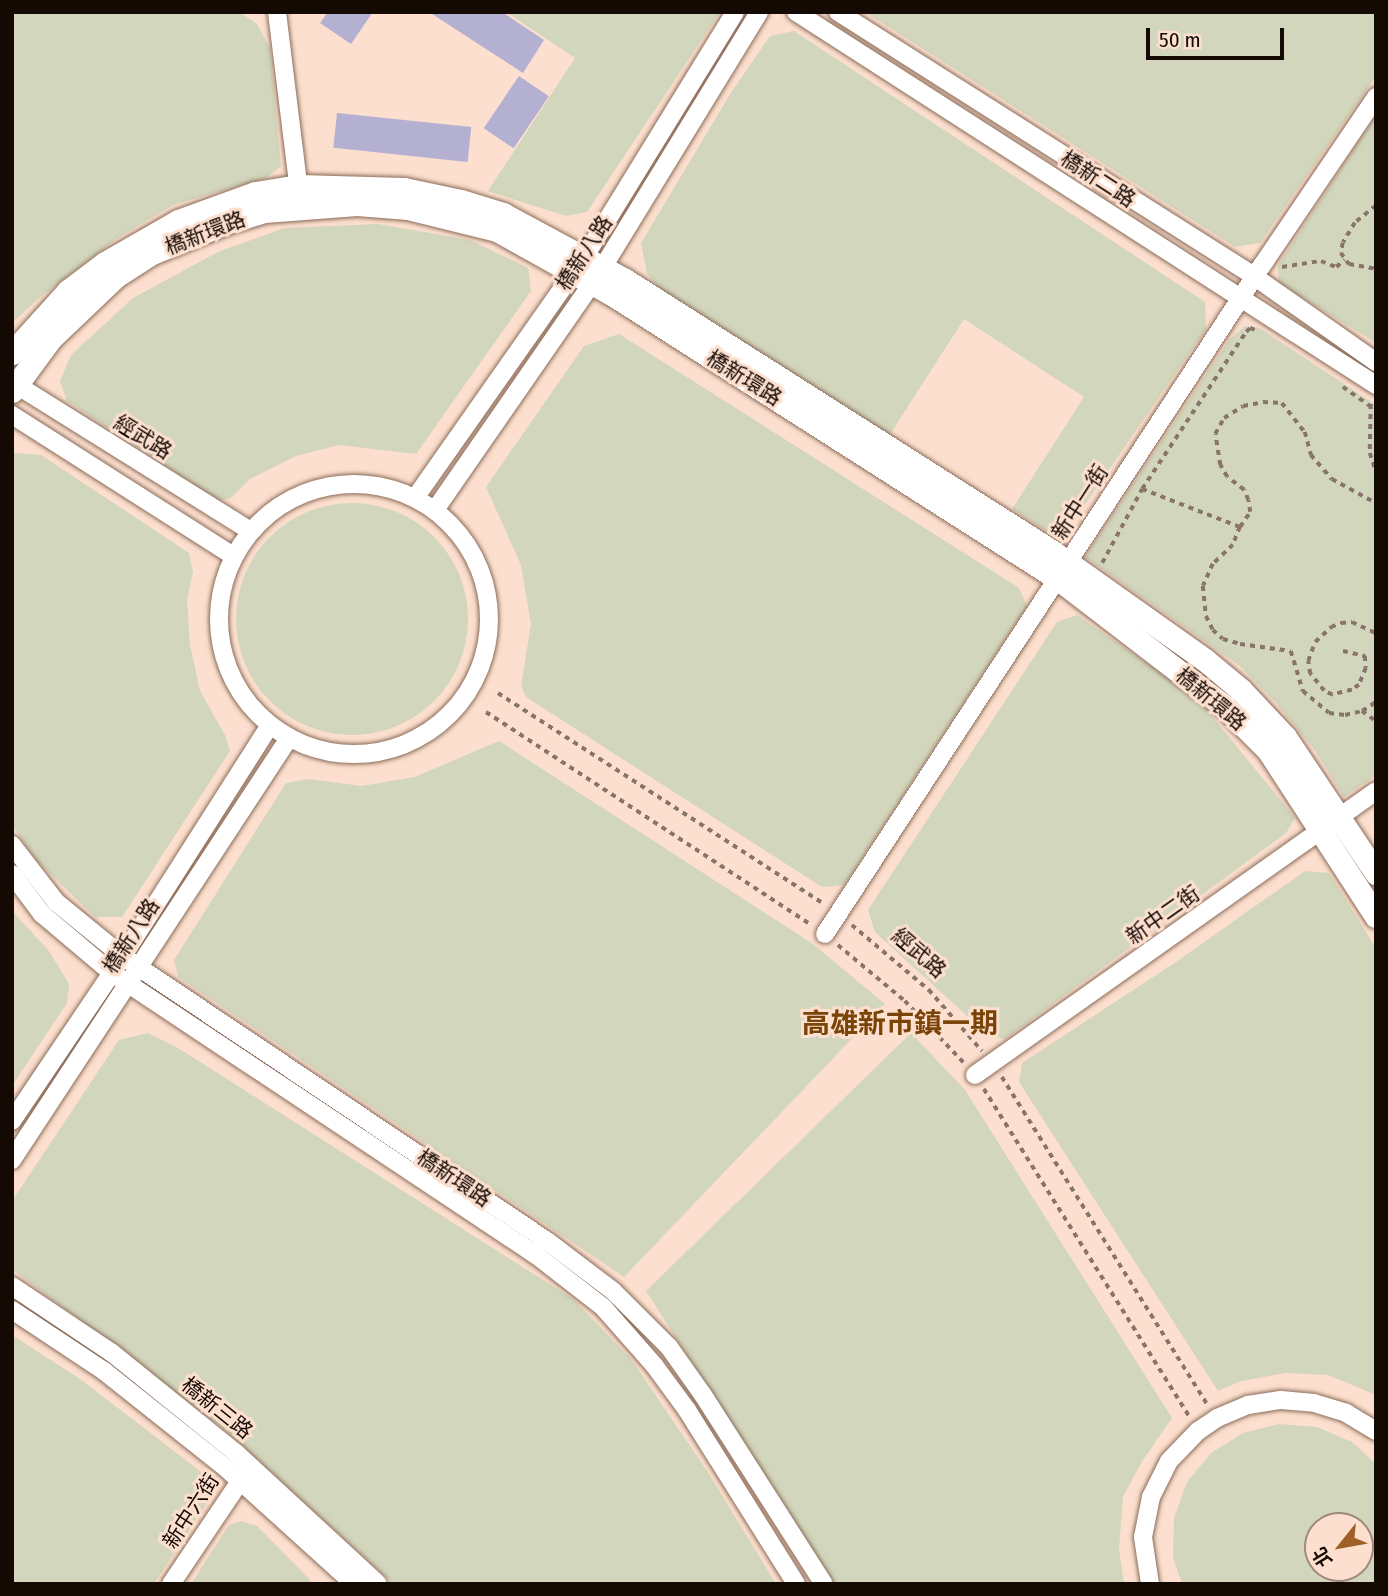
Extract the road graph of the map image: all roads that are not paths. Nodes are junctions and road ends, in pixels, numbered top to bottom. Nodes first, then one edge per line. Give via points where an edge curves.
1 (277, 12) edge
2 (735, 12) edge
3 (760, 12) edge
4 (796, 12) edge
5 (838, 12) edge
6 (1376, 97) edge
7 (300, 196) junction
8 (589, 269) junction
9 (1259, 270) junction
10 (1241, 298) junction
11 (12, 353) edge
12 (1376, 362) edge
13 (13, 386) edge
14 (1374, 391) edge
15 (12, 415) edge
16 (415, 498) junction
17 (435, 509) junction
18 (250, 530) junction
19 (233, 556) junction
20 (1063, 570) junction
21 (270, 725) junction
22 (289, 738) junction
23 (1376, 790) edge
24 (1330, 823) junction
25 (12, 845) edge
26 (1376, 873) edge
27 (12, 874) edge
28 (1376, 916) edge
29 (825, 934) road end
30 (122, 956) junction
31 (139, 967) junction
32 (112, 973) junction
33 (127, 984) junction
34 (975, 1075) road end
35 (12, 1121) edge
36 (12, 1160) edge
37 (12, 1286) edge
38 (12, 1310) edge
39 (1376, 1432) edge
40 (251, 1465) junction
41 (240, 1480) junction
42 (171, 1584) edge
43 (355, 1584) edge
44 (377, 1584) edge
45 (796, 1584) edge
46 (824, 1584) edge
47 (1150, 1584) edge

1 - 7 street
2 - 8 street, 橋新八路
3 - 8 street, 橋新八路
4 - 10 street, 橋新二路
5 - 9 street, 橋新二路
6 - 9 street, 新中一街
7 - 8 street, 橋新環路 via 404,189 461,201 503,214
7 - 11 street, 橋新環路 via 255,193 143,239 68,292
7 - 13 street, 橋新環路 via 150,254 116,276 50,339
8 - 16 street, 橋新八路
8 - 17 street, 橋新八路
8 - 20 street, 橋新環路
9 - 10 street, 新中一街
9 - 12 street, 橋新二路
10 - 14 street, 橋新二路
10 - 20 street, 新中一街
13 - 18 street, 經武路
15 - 19 street
16 - 17 street
16 - 18 street via 370,483 325,485 284,502
17 - 22 street via 459,533 479,566 489,603 488,642 465,697 438,726 404,746 365,754 326,752
18 - 19 street
19 - 21 street via 219,601 221,647 239,690
20 - 24 street, 橋新環路 via 1241,690 1284,737
20 - 29 street, 新中一街
21 - 22 street
21 - 30 street, 橋新八路
22 - 31 street, 橋新八路
23 - 24 street, 新中二街
24 - 26 street, 橋新環路
24 - 28 street, 橋新環路
24 - 34 street, 新中二街
25 - 30 street, 橋新環路 via 56,902
27 - 32 street, 橋新環路 via 42,914
30 - 31 street, 橋新環路
30 - 32 street, 橋新八路
31 - 33 street, 橋新八路
31 - 46 street, 橋新環路 via 547,1241 613,1291 669,1347
32 - 33 street, 橋新環路
32 - 35 street, 橋新八路
33 - 36 street, 橋新八路
33 - 45 street, 橋新環路 via 536,1255 603,1307 687,1410
37 - 40 street, 橋新三路 via 112,1353
38 - 41 street, 橋新三路 via 104,1371
39 - 47 street via 1335,1409 1281,1400 1248,1405 1217,1418 1170,1461 1151,1497 1143,1537
40 - 41 street, 新中六街
40 - 44 street, 橋新三路
41 - 42 street, 新中六街
41 - 43 street, 橋新三路

